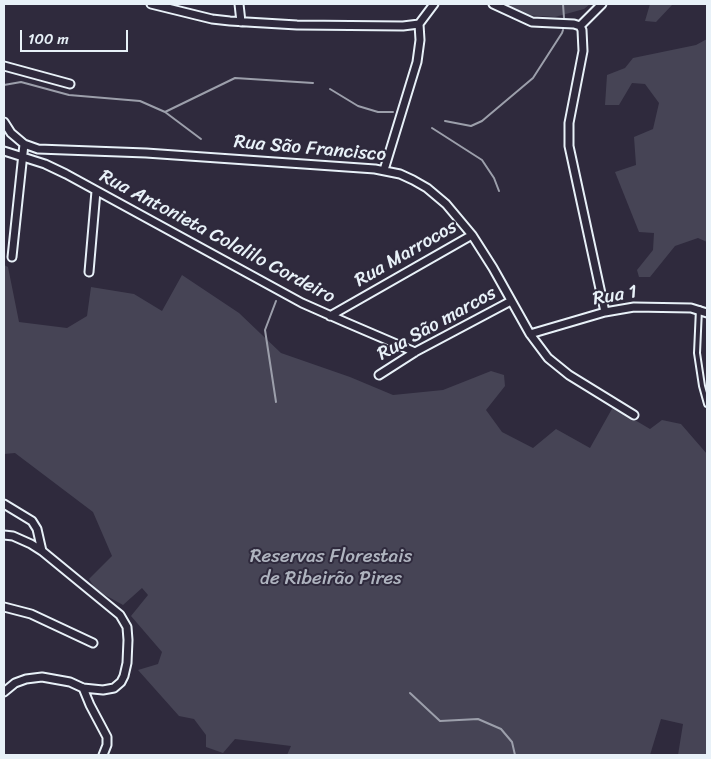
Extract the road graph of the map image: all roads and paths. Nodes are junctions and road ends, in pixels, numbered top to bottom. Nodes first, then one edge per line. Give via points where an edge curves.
1 (151, 4) edge
2 (239, 4) edge
3 (434, 4) edge
4 (493, 4) edge
5 (602, 4) edge
6 (241, 22) junction
7 (419, 24) junction
8 (580, 26) junction
9 (4, 66) edge
10 (70, 84) dead end
11 (4, 122) edge
12 (24, 144) junction
13 (4, 151) edge
14 (22, 156) junction
15 (384, 170) junction
16 (96, 191) junction
17 (472, 235) junction
18 (12, 257) dead end
19 (89, 272) dead end
20 (511, 301) junction
21 (699, 310) junction
22 (605, 312) junction
23 (707, 313) edge
24 (330, 316) junction
25 (530, 334) junction
26 (415, 352) junction
27 (379, 375) dead end
28 (707, 404) edge
29 (634, 415) dead end
30 (4, 504) edge
31 (4, 535) edge
32 (42, 550) junction
33 (4, 607) edge
34 (94, 644) dead end
35 (83, 688) junction
36 (4, 692) edge
37 (103, 755) edge

1 - 6 street via 212,19
2 - 6 street
3 - 7 street
4 - 8 street via 532,22
5 - 8 street
6 - 7 street
7 - 15 street via 419,51
8 - 22 street via 584,41 570,117 569,146
9 - 10 street
11 - 12 street
12 - 14 street
12 - 15 street, Rua São Francisco via 38,149 146,153
13 - 14 street, Rua Antonieta Colalilo Cordeiro
14 - 16 street, Rua Antonieta Colalilo Cordeiro via 45,164
14 - 18 street
15 - 17 street, Rua São Francisco via 427,188 446,204
16 - 19 street
16 - 24 street, Rua Antonieta Colalilo Cordeiro
17 - 20 street, Rua São Francisco
17 - 24 street, Rua Marrocos
20 - 25 street, Rua São Francisco
20 - 26 street, Rua São marcos
21 - 22 street, Rua 1 via 639,307
21 - 23 street, Rua 1
21 - 28 lane via 697,353
22 - 25 street, Rua 1
24 - 26 street, Rua Antonieta Colalilo Cordeiro
25 - 29 street, Rua São Francisco via 556,366
26 - 27 street, Rua São marcos
30 - 32 street via 37,528
31 - 32 street
32 - 35 street via 120,615 127,627 127,663 121,682 114,688 103,690
33 - 34 street via 31,614
35 - 36 street via 42,677 26,679
35 - 37 street via 107,737

